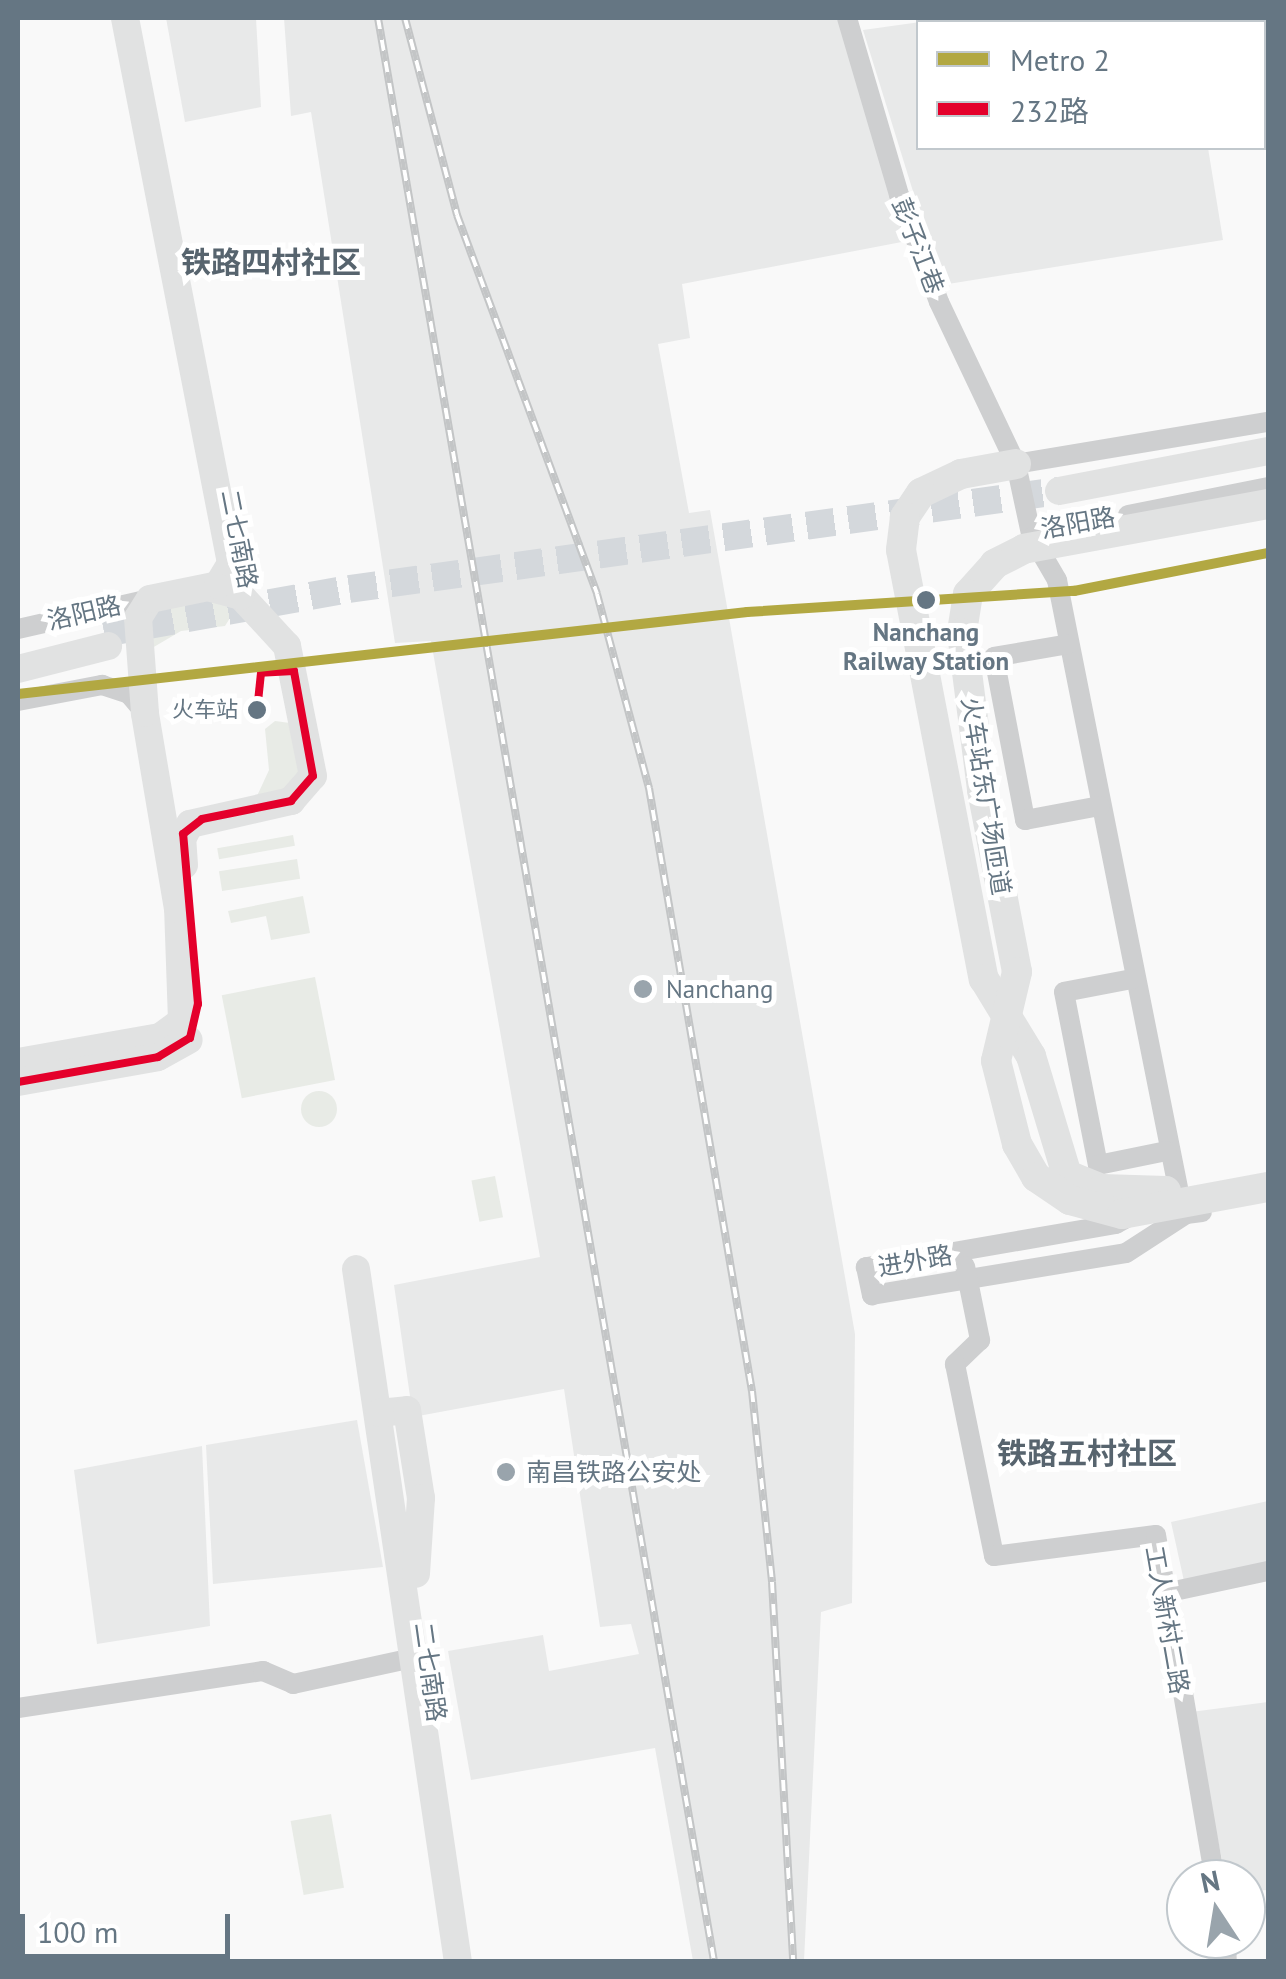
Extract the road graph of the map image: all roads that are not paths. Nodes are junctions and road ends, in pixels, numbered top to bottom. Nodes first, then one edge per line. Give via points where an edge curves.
1 (124, 18) edge
2 (142, 18) edge
3 (848, 18) edge
4 (1268, 422) edge
5 (1268, 451) edge
6 (1016, 464) junction
7 (1268, 465) edge
8 (1268, 487) edge
9 (1268, 504) edge
10 (1031, 534) junction
11 (212, 588) junction
12 (150, 599) junction
13 (251, 604) junction
14 (18, 629) edge
15 (106, 629) junction
16 (1069, 644) junction
17 (18, 656) edge
18 (18, 668) edge
19 (102, 685) junction
20 (18, 702) edge
21 (145, 713) junction
22 (1100, 806) junction
23 (1132, 979) junction
24 (1008, 1018) junction
25 (156, 1048) junction
26 (18, 1062) edge
27 (18, 1082) edge
28 (1167, 1151) junction
29 (1268, 1174) edge
30 (1268, 1187) edge
31 (1268, 1200) edge
32 (1180, 1202) junction
33 (962, 1252) junction
34 (356, 1268) dead end
35 (968, 1279) junction
36 (380, 1413) junction
37 (1268, 1571) edge
38 (1165, 1593) junction
39 (417, 1657) junction
40 (18, 1708) edge
41 (1211, 1859) edge
42 (458, 1962) edge
43 (474, 1962) edge

1 - 11 main road, 二七南路 via 231,549 228,575
2 - 13 main road, 二七南路
3 - 6 street, 彭子江巷 via 898,196 939,302
4 - 6 street
5 - 7 main road, 洛阳路 via 1061,497
6 - 10 street, 洛阳路
6 - 24 highway, 火车站东广场匝道 via 961,474 921,493 905,517 902,550 984,978
8 - 10 street, 洛阳路
9 - 24 highway, 火车站东广场匝道 via 1024,549 995,564 968,594 962,633 970,711 1017,972
10 - 16 street via 1056,580
11 - 12 main road, 二七南路
11 - 13 main road via 232,590
12 - 15 street, 洛阳路
12 - 21 main road via 138,618
13 - 25 main road, 二七南路 via 290,654 313,776 290,801 186,828 182,846 197,1017 183,1047
14 - 15 street, 洛阳路
15 - 17 main road, 洛阳路
15 - 18 main road, 洛阳路
15 - 19 street via 124,619 130,660
16 - 22 street
16 - 22 street via 994,658 1021,802 1025,820
19 - 20 street
19 - 21 street via 130,694
21 - 25 main road via 184,980 182,1021
22 - 23 street
23 - 28 street
23 - 28 street via 1064,992 1098,1164
24 - 30 highway, 火车站东广场匝道 via 996,1062 1017,1144 1036,1177 1070,1200 1122,1214
24 - 32 highway, 火车站东广场匝道 via 1031,1056 1066,1175 1102,1189
25 - 26 main road
25 - 27 main road
28 - 32 street
29 - 32 street, 进外路
31 - 32 street, 进外路
32 - 33 street, 进外路 via 1116,1224
32 - 35 street, 进外路 via 1126,1253
33 - 35 street, 工人新村二路
33 - 35 street, 进外路 via 866,1267 872,1296
34 - 36 main road, 二七南路
35 - 38 street, 工人新村二路 via 980,1340 955,1364 994,1556 1156,1535
36 - 39 main road, 二七南路
36 - 43 main road, 二七南路 via 407,1410 421,1498 415,1569
37 - 38 street
38 - 41 street, 工人新村二路
39 - 40 street via 293,1684 263,1672
39 - 42 main road, 二七南路

